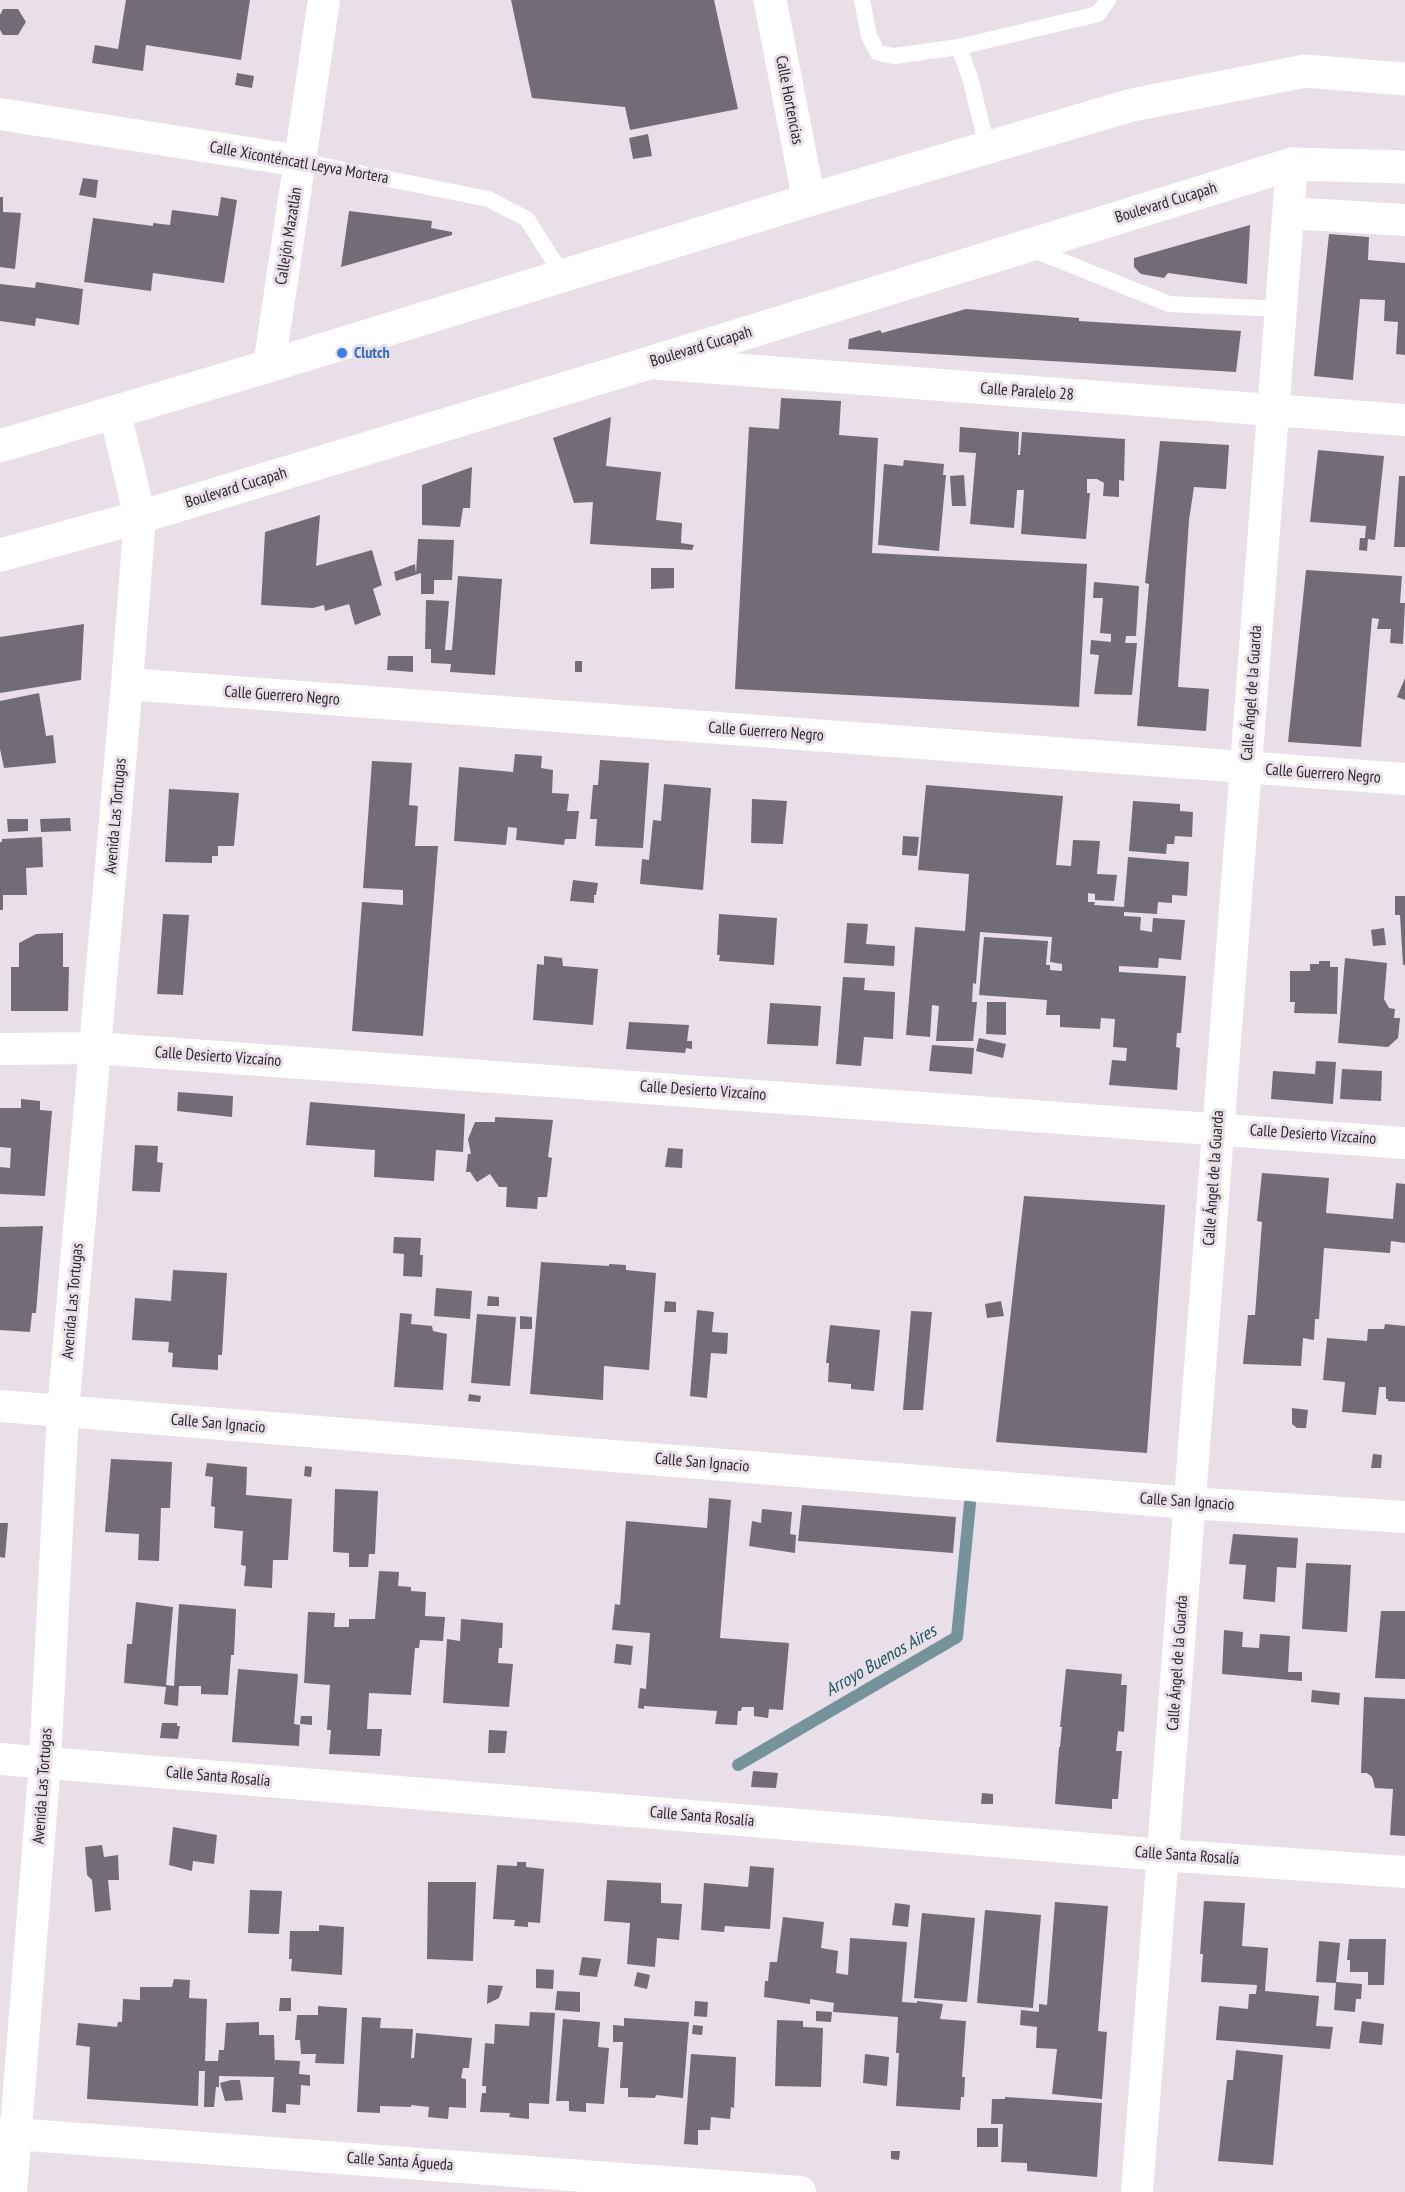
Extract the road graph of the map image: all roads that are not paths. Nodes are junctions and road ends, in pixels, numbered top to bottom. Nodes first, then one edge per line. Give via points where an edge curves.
1 (324, 0) edge
2 (770, 0) edge
3 (862, 0) edge
4 (1108, 0) edge
5 (959, 47) junction
6 (1405, 79) edge
7 (0, 114) edge
8 (987, 147) junction
9 (300, 161) junction
10 (1292, 164) junction
11 (1405, 167) edge
12 (809, 200) junction
13 (1290, 213) junction
14 (1405, 220) edge
15 (1025, 247) junction
16 (563, 276) junction
17 (1281, 309) junction
18 (649, 363) junction
19 (269, 366) junction
20 (1272, 411) junction
21 (115, 413) junction
22 (1405, 420) edge
23 (0, 446) edge
24 (140, 517) junction
25 (0, 555) edge
26 (128, 684) junction
27 (1246, 768) junction
28 (1405, 779) edge
29 (94, 1048) junction
30 (0, 1049) edge
31 (1217, 1128) junction
32 (1405, 1143) edge
33 (0, 1406) edge
34 (63, 1411) junction
35 (1190, 1503) junction
36 (1405, 1517) edge
37 (0, 1759) edge
38 (45, 1762) junction
39 (1163, 1855) junction
40 (1405, 1872) edge
41 (8, 2133) edge
42 (11, 2192) edge
43 (800, 2192) edge
44 (1137, 2192) edge

1 - 9 street, Callejón Mazatlán
2 - 12 main road, Calle Hortencias
3 - 5 lane via 869,36 878,52 894,56
4 - 5 lane via 1098,14
5 - 8 lane
6 - 8 main road via 1305,71 1132,105
7 - 9 street, Calle Xiconténcatl Leyva Mortera
8 - 12 main road
9 - 16 lane, Calle Xiconténcatl Leyva Mortera via 488,199 527,219
9 - 19 street, Callejón Mazatlán
10 - 11 main road, Boulevard Cucapah
10 - 13 street, Calle Ángel de la Guarda
10 - 15 main road, Boulevard Cucapah
12 - 16 main road
13 - 14 street
13 - 17 street, Calle Ángel de la Guarda
15 - 17 lane via 1169,304
15 - 18 main road, Boulevard Cucapah
16 - 19 main road
17 - 20 street, Calle Ángel de la Guarda
18 - 20 street, Calle Paralelo 28
18 - 24 main road, Boulevard Cucapah
19 - 21 main road
20 - 22 street, Calle Paralelo 28
20 - 27 street, Calle Ángel de la Guarda
21 - 23 main road
21 - 24 street, Avenida Las Tortugas
24 - 25 main road, Boulevard Cucapah
24 - 26 street, Avenida Las Tortugas
26 - 27 street, Calle Guerrero Negro
26 - 29 street, Avenida Las Tortugas
27 - 28 street, Calle Guerrero Negro
27 - 31 street, Calle Ángel de la Guarda
29 - 30 street, Calle Desierto Vizcaíno
29 - 31 street, Calle Desierto Vizcaíno
29 - 34 street, Avenida Las Tortugas
31 - 32 street, Calle Desierto Vizcaíno
31 - 35 street, Calle Ángel de la Guarda
33 - 34 street, Calle San Ignacio
34 - 35 street, Calle San Ignacio
34 - 38 street, Avenida Las Tortugas
35 - 36 street, Calle San Ignacio
35 - 39 street, Calle Ángel de la Guarda
37 - 38 street, Calle Santa Rosalía
38 - 39 street, Calle Santa Rosalía
38 - 41 street, Avenida Las Tortugas
39 - 40 street, Calle Santa Rosalía
39 - 44 street, Calle Ángel de la Guarda
41 - 42 street, Avenida Las Tortugas
41 - 43 street, Calle Santa Águeda

